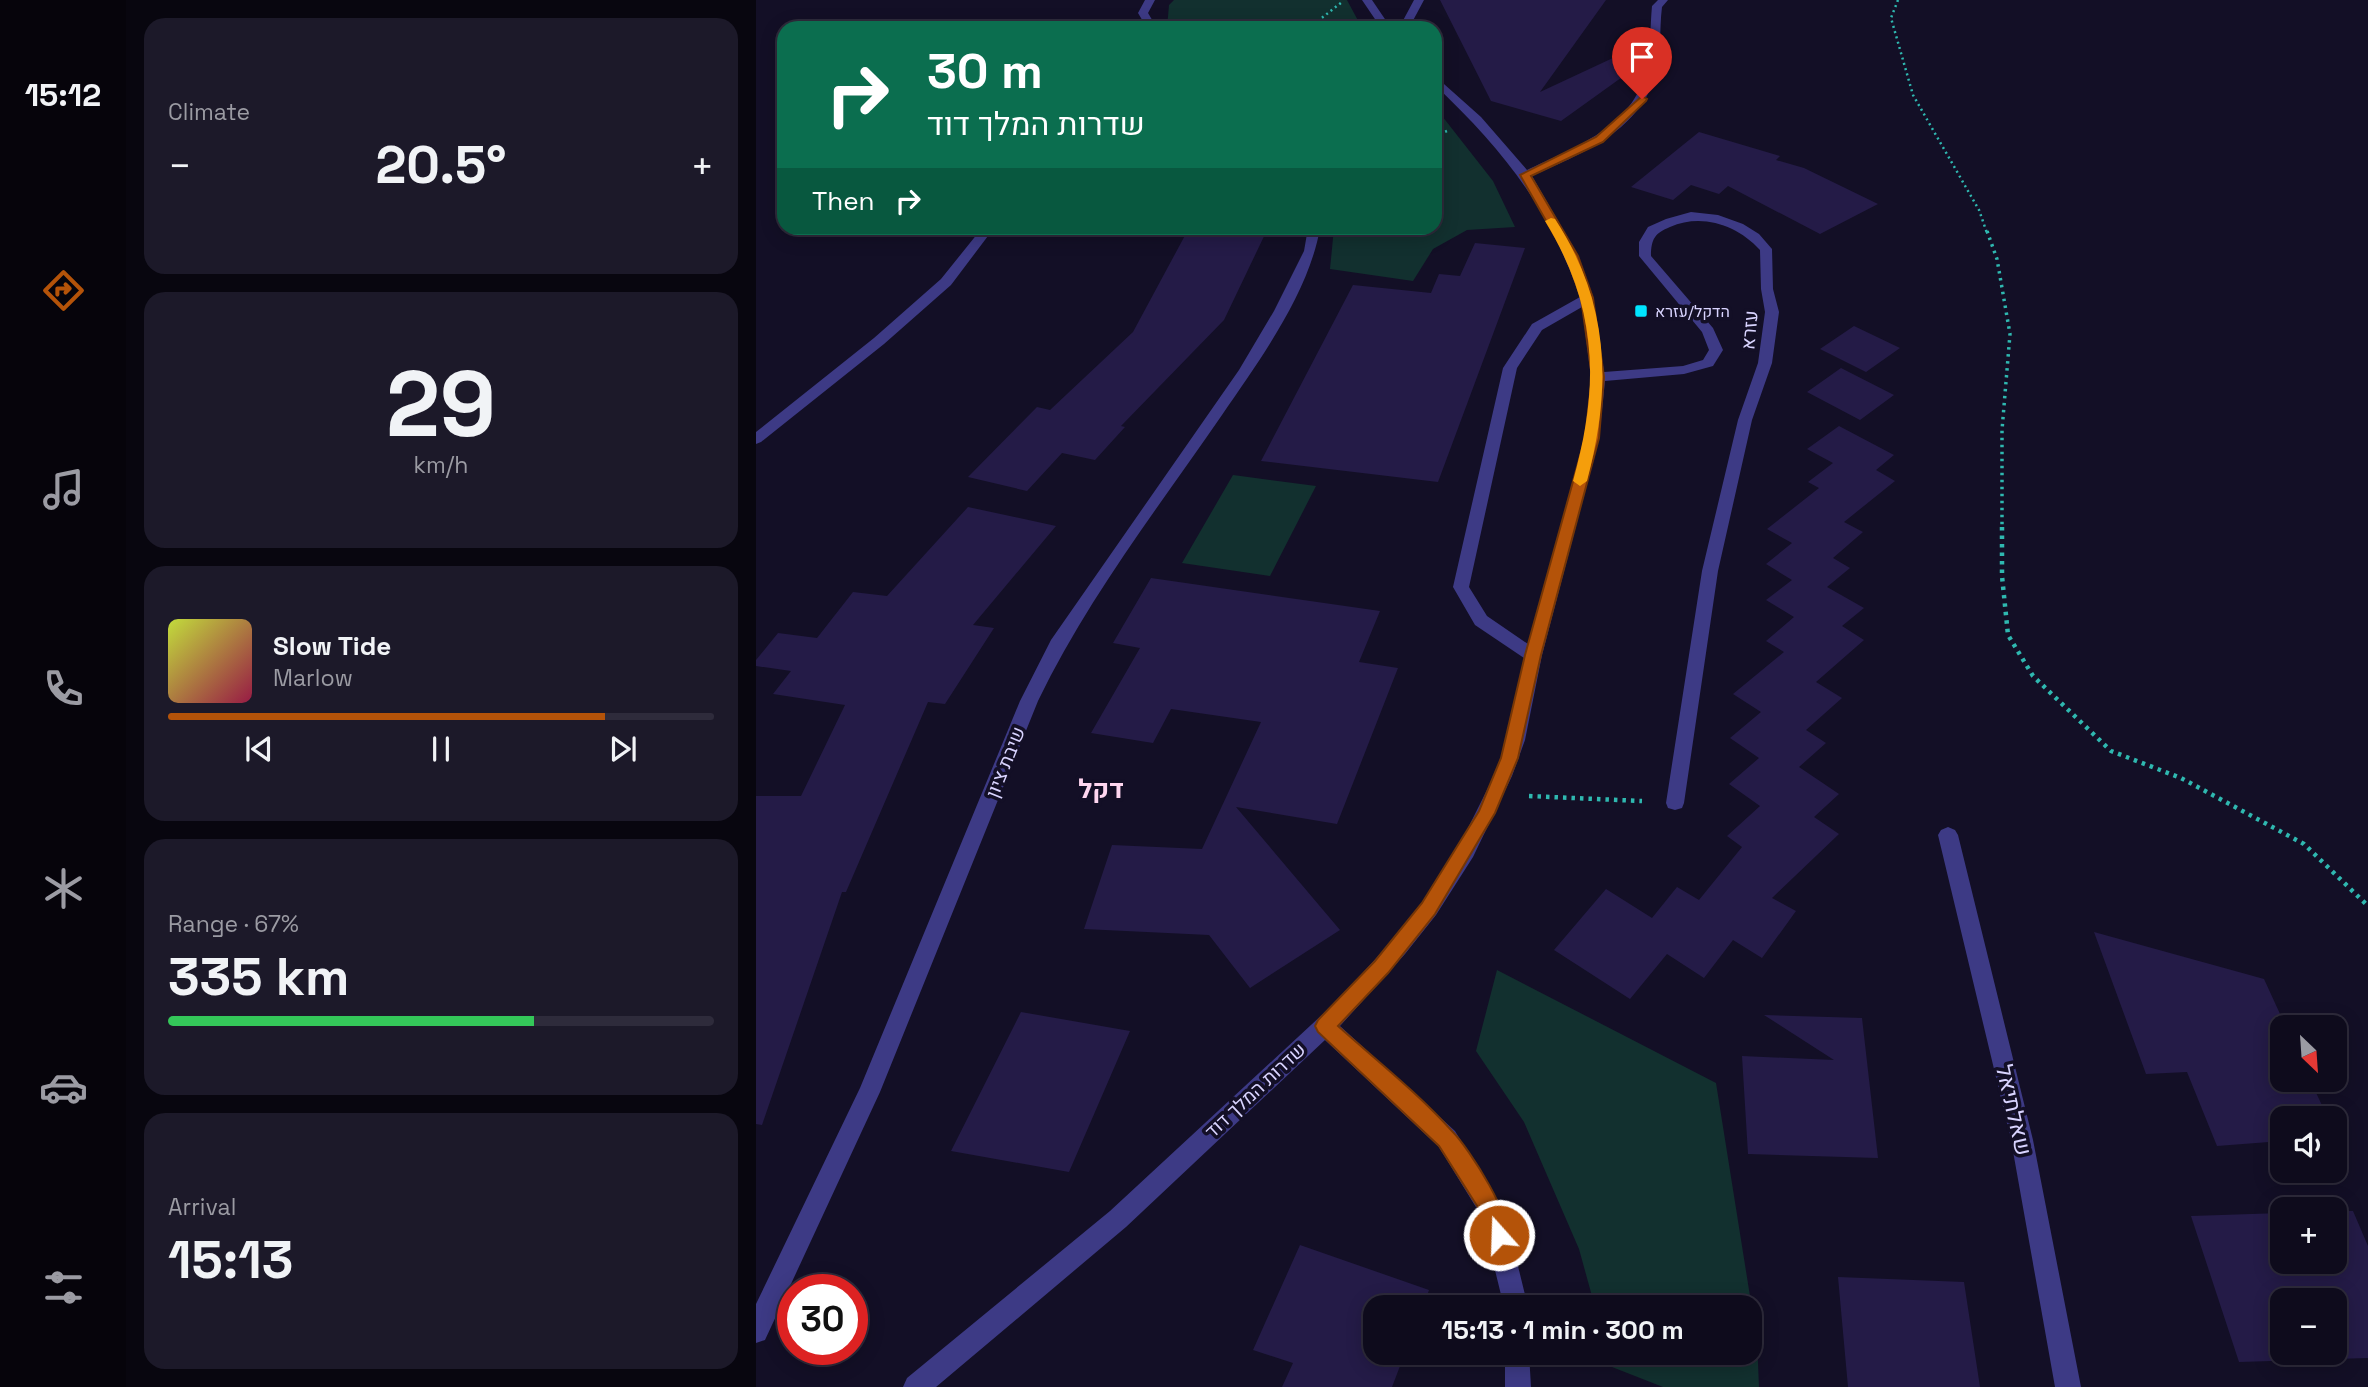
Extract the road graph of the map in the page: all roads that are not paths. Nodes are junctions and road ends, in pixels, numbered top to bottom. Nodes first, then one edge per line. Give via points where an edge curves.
1 (1150, 0) edge
2 (1367, 0) edge
3 (1419, 0) edge
4 (1663, 0) edge
5 (1148, 21) edge
6 (1381, 21) edge
7 (1408, 21) edge
8 (1442, 86) edge
9 (1525, 175) junction
10 (983, 235) edge
11 (1313, 235) edge
12 (1587, 298) junction
13 (1598, 377) junction
14 (756, 439) edge
15 (1533, 655) junction
16 (1675, 803) road end
17 (1948, 835) dead end
18 (1325, 1026) junction
19 (1513, 1295) edge
20 (756, 1331) edge
21 (1517, 1365) edge
22 (916, 1387) edge
23 (1518, 1387) edge
24 (2068, 1387) edge

1 - 5 street via 1143,13
2 - 6 street
3 - 7 street
4 - 9 street via 1657,6 1651,74 1642,99 1600,139
8 - 9 street, שדרות המלך דוד
9 - 12 street, שדרות המלך דוד via 1572,256
10 - 14 street via 946,282
11 - 20 street, שיבת ציון via 1299,275 1246,370 1057,644 1029,701 869,1092
12 - 13 street, שדרות המלך דוד
12 - 15 street via 1537,327 1510,368 1461,587 1468,607 1483,625
13 - 15 street, שדרות המלך דוד via 1592,438
13 - 16 street, עזרא via 1684,370 1708,363 1716,349 1708,331 1645,256 1645,242 1652,230 1691,216 1718,219 1739,227 1766,249 1770,338 1745,420 1710,570
15 - 18 street, שדרות המלך דוד via 1516,740 1495,794 1455,870 1415,929
17 - 24 street, שאלתיאל via 2022,1140
18 - 19 street via 1447,1139 1493,1213
18 - 22 street, שדרות המלך דוד via 1118,1219
21 - 23 street

